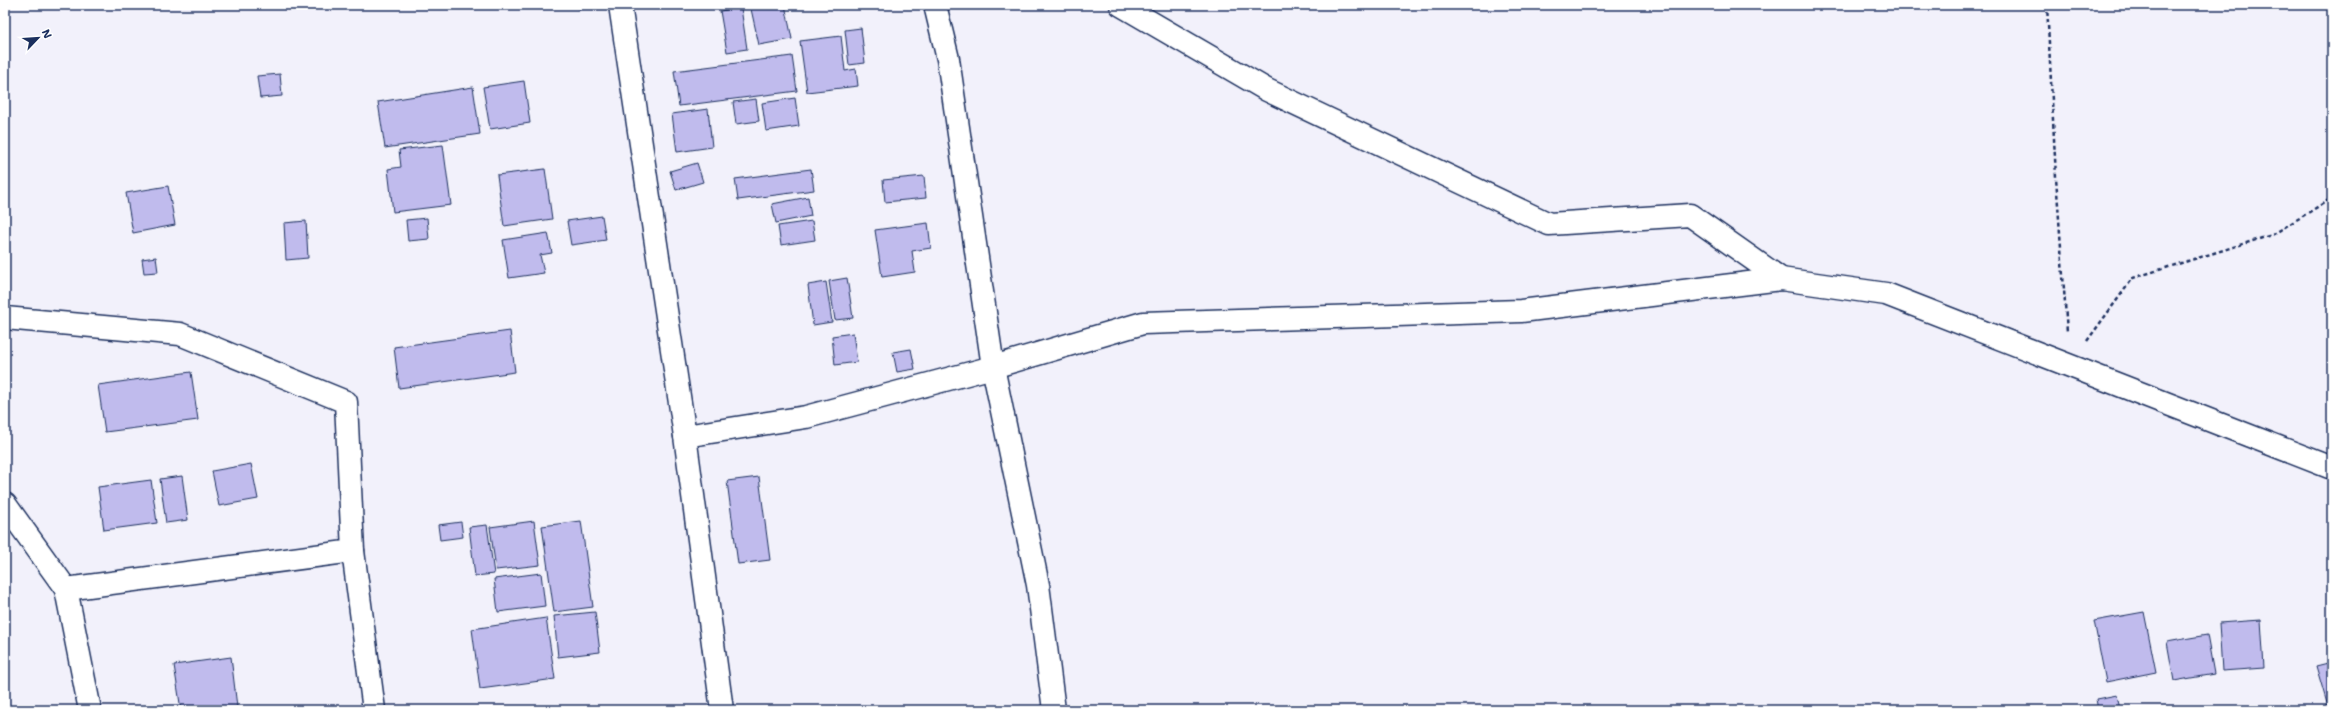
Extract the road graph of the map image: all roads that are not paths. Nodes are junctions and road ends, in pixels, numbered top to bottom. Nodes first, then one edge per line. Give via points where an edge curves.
1 (620, 5) edge
2 (935, 5) edge
3 (1121, 5) edge
4 (1781, 279) junction
5 (5, 318) edge
6 (993, 367) junction
7 (685, 436) junction
8 (2332, 468) edge
9 (5, 504) edge
10 (353, 551) junction
11 (66, 589) junction
12 (90, 710) edge
13 (374, 710) edge
14 (722, 710) edge
15 (1054, 710) edge

1 - 7 street
2 - 6 street via 948,60
3 - 4 street via 1267,90 1548,224 1690,215
4 - 6 street via 1521,311 1143,323
4 - 8 street via 1886,294
5 - 10 street via 180,334 346,402
6 - 7 street via 806,417
6 - 15 street via 1038,585
7 - 14 street
9 - 11 street
10 - 11 street
10 - 13 street
11 - 12 street

